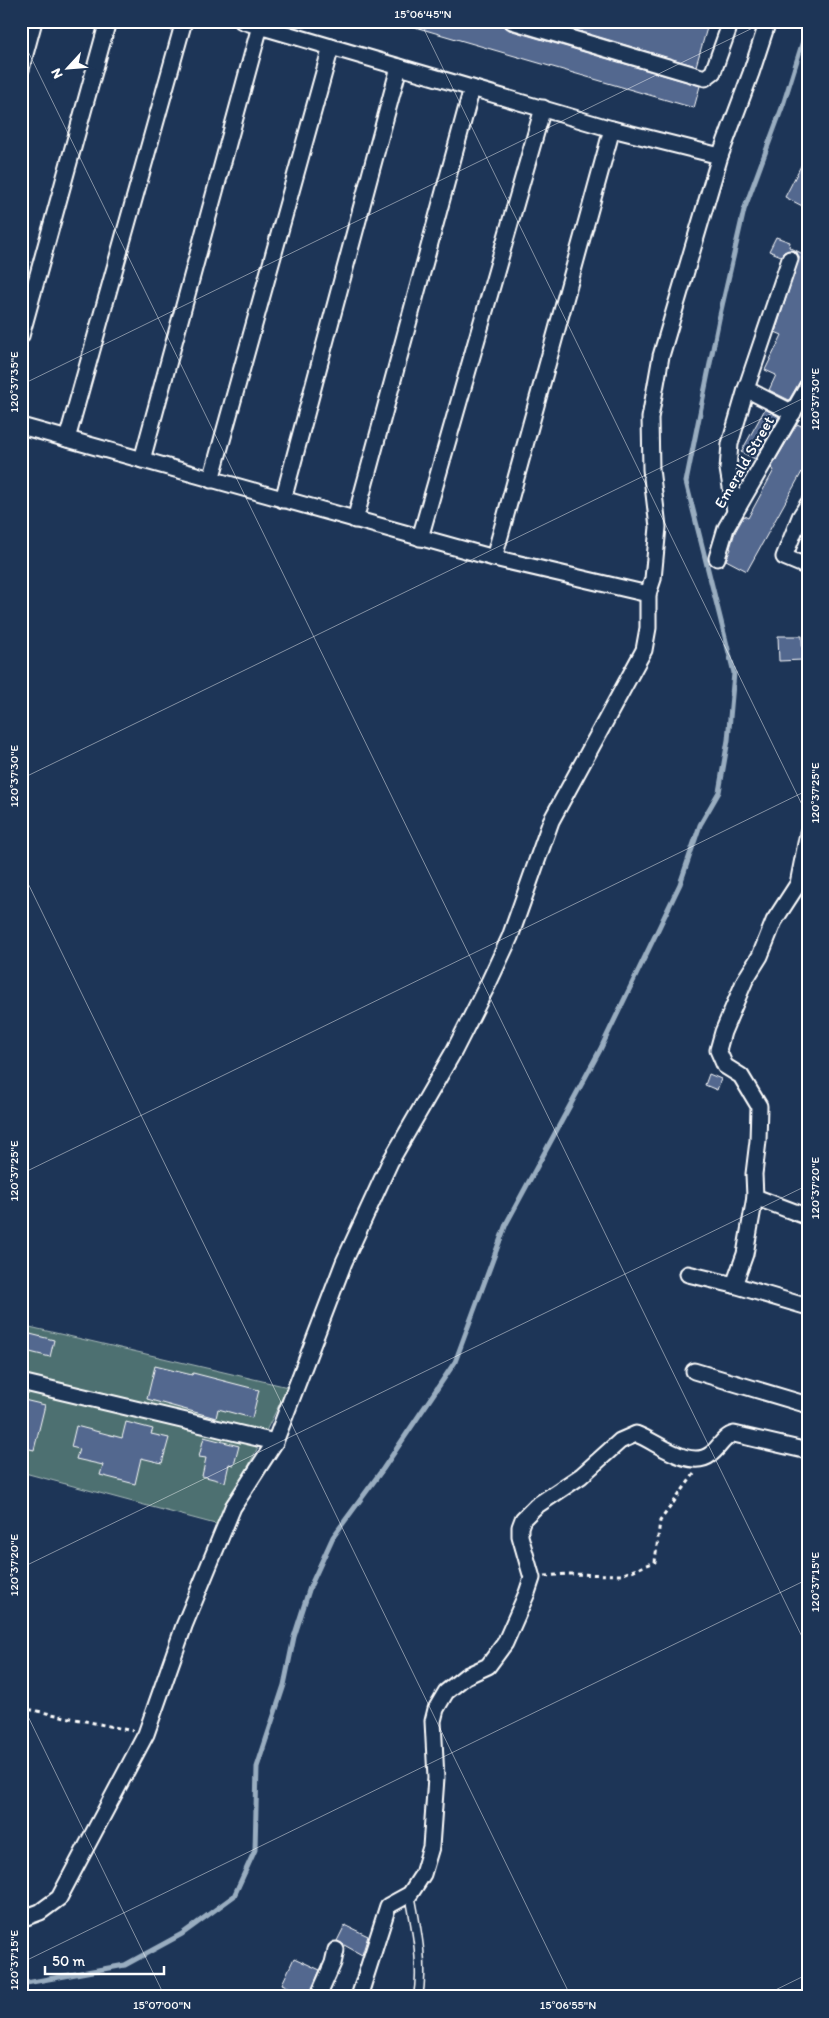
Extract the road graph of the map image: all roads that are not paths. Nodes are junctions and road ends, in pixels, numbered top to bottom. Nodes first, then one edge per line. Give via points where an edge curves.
1 (34, 21) edge
2 (108, 21) edge
3 (184, 21) edge
4 (242, 21) edge
5 (512, 21) edge
6 (726, 21) edge
7 (768, 21) edge
8 (260, 26) junction
9 (331, 47) junction
10 (399, 67) junction
11 (21, 69) edge
12 (472, 88) junction
13 (543, 108) junction
14 (612, 128) junction
15 (720, 156) junction
16 (790, 259) dead end
17 (21, 336) edge
18 (808, 386) edge
19 (746, 389) junction
20 (793, 413) junction
21 (21, 426) edge
22 (67, 439) junction
23 (142, 460) junction
24 (211, 480) junction
25 (283, 500) junction
26 (808, 504) edge
27 (735, 511) junction
28 (355, 520) junction
29 (420, 538) junction
30 (494, 558) junction
31 (717, 558) dead end
32 (808, 567) edge
33 (648, 594) junction
34 (808, 833) edge
35 (755, 1197) junction
36 (808, 1216) edge
37 (688, 1274) dead end
38 (734, 1285) junction
39 (808, 1307) edge
40 (694, 1371) dead end
41 (21, 1382) edge
42 (808, 1405) edge
43 (275, 1442) junction
44 (808, 1451) edge
45 (410, 1894) junction
46 (21, 1920) edge
47 (336, 1950) dead end
48 (318, 1997) edge
49 (359, 1997) edge
50 (418, 1997) edge

1 - 11 street
2 - 17 street
3 - 22 street
4 - 8 street
5 - 6 street via 704,78 713,72 728,30
7 - 15 street
8 - 9 street
8 - 23 street
9 - 10 street
9 - 24 street
10 - 12 street
10 - 25 street
12 - 13 street
12 - 28 street
13 - 14 street
13 - 29 street
14 - 15 street
14 - 30 street
15 - 33 street via 661,356 650,418 658,528 653,579
16 - 19 street
18 - 20 street, Emerald Street
19 - 20 street
19 - 27 street via 729,452 728,469
20 - 27 street, Emerald Street
21 - 22 street
22 - 23 street
23 - 24 street
24 - 25 street
25 - 28 street
26 - 32 street via 783,561
27 - 31 street, Emerald Street
28 - 29 street
29 - 30 street
30 - 33 street
33 - 43 street via 644,650 551,821 510,937 485,990 386,1170 344,1262
34 - 35 street via 798,884 774,921 760,956 745,980 718,1050 725,1066 741,1076 759,1106
35 - 36 street
35 - 38 street via 745,1254
37 - 38 street
38 - 39 street
40 - 42 street
41 - 43 street
43 - 46 street via 233,1507 184,1626 146,1734 59,1898 40,1912
44 - 45 street via 734,1434 729,1435 711,1455 700,1459 677,1455 636,1434 620,1442 523,1519 520,1536 532,1578 505,1643 488,1666 466,1676 446,1692 436,1709 433,1721 434,1832 423,1874
45 - 49 street via 388,1906
45 - 50 lane via 418,1938 421,1983
47 - 48 street

